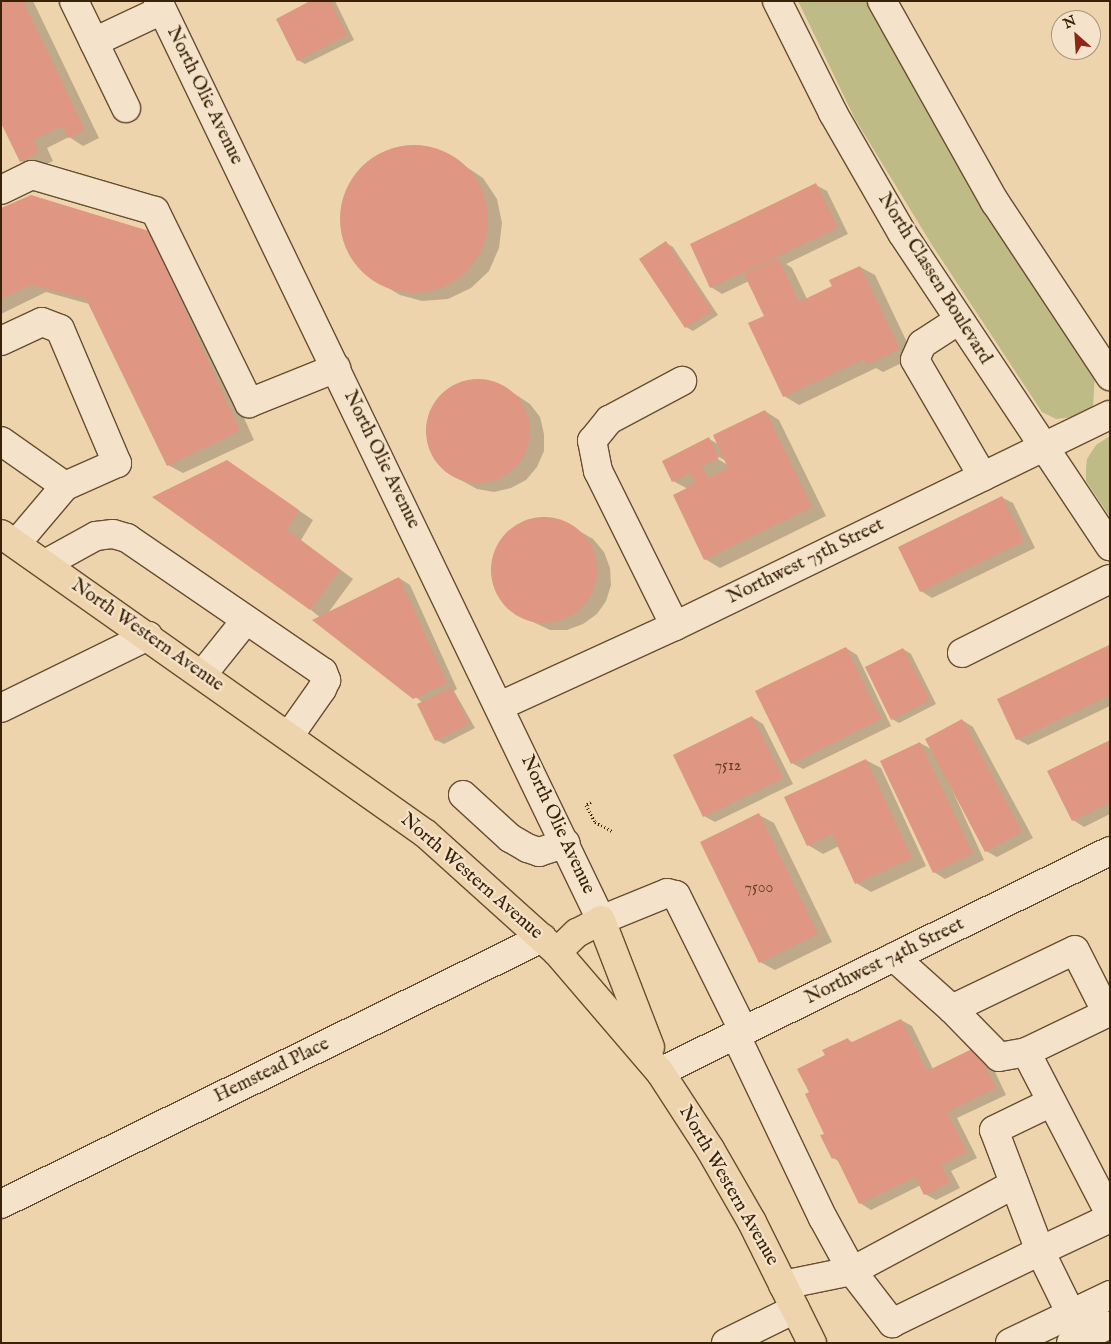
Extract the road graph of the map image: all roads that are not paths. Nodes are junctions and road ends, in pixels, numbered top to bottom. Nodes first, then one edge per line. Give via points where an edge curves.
1 (74, 1) edge
2 (776, 1) edge
3 (882, 1) edge
4 (160, 6) edge
5 (94, 42) junction
6 (126, 108) dead end
7 (1, 190) edge
8 (958, 320) junction
9 (1, 341) edge
10 (336, 368) junction
11 (1110, 376) edge
12 (682, 381) dead end
13 (1110, 415) edge
14 (1, 441) edge
15 (1044, 447) junction
16 (983, 477) junction
17 (65, 486) junction
18 (8, 539) edge
19 (1110, 546) edge
20 (45, 564) junction
21 (1110, 579) edge
22 (246, 620) junction
23 (675, 626) junction
24 (148, 636) junction
25 (962, 653) dead end
26 (202, 675) junction
27 (500, 706) junction
28 (1, 708) edge
29 (289, 736) junction
30 (463, 794) dead end
31 (566, 843) junction
32 (1110, 851) edge
33 (602, 920) junction
34 (550, 945) junction
35 (894, 957) junction
36 (952, 1009) junction
37 (740, 1034) junction
38 (1026, 1052) junction
39 (660, 1072) junction
40 (1052, 1102) junction
41 (1014, 1184) junction
42 (1, 1204) edge
43 (1110, 1214) edge
44 (1110, 1218) edge
45 (1040, 1251) junction
46 (852, 1271) junction
47 (783, 1285) junction
48 (795, 1309) junction
49 (1071, 1314) junction
50 (1105, 1314) edge
51 (726, 1343) edge
52 (812, 1343) edge
53 (1010, 1343) edge
54 (1072, 1343) edge

1 - 5 street
2 - 8 street, North Classen Boulevard via 838,122 902,233
3 - 11 street via 995,202
4 - 5 street
4 - 10 street, North Olie Avenue
5 - 6 street
7 - 10 street via 32,175 155,211 249,403
8 - 15 street, North Classen Boulevard
8 - 16 street via 922,344 915,360
9 - 17 street via 42,322 60,328 117,462
10 - 27 street, North Olie Avenue
12 - 23 street via 609,420 592,441 598,471
13 - 15 street, Northwest 75th Street
14 - 17 street
15 - 16 street, Northwest 75th Street
15 - 19 street, North Classen Boulevard
16 - 23 street, Northwest 75th Street
17 - 18 street
18 - 20 main road, North Western Avenue
20 - 22 street via 96,536 113,534 127,538
20 - 24 main road, North Western Avenue
21 - 25 street
22 - 26 street
22 - 29 street via 323,672 326,680
23 - 27 street, Northwest 75th Street
24 - 26 main road, North Western Avenue
24 - 28 street
26 - 29 main road, North Western Avenue
27 - 31 street, North Olie Avenue
29 - 34 main road, North Western Avenue via 426,834
30 - 31 street via 510,838 527,848 545,851
31 - 33 street, North Olie Avenue
32 - 35 street, Northwest 74th Street
33 - 34 main road
33 - 37 street via 667,893 676,895
33 - 39 main road
34 - 39 main road, North Western Avenue
34 - 42 street, Hemstead Place
35 - 36 street
35 - 37 street, Northwest 74th Street
36 - 38 street via 999,1057
36 - 38 street via 1075,950 1107,1012
37 - 39 street, Northwest 74th Street
37 - 46 street
38 - 40 street
39 - 47 main road, North Western Avenue via 710,1149
40 - 41 street via 994,1130
40 - 43 street
41 - 45 street
41 - 46 street
44 - 45 street
45 - 46 street via 892,1322
45 - 49 street
46 - 47 street
47 - 48 main road, North Western Avenue
48 - 51 street
48 - 52 main road, North Western Avenue
49 - 50 street
49 - 53 street
50 - 54 street

